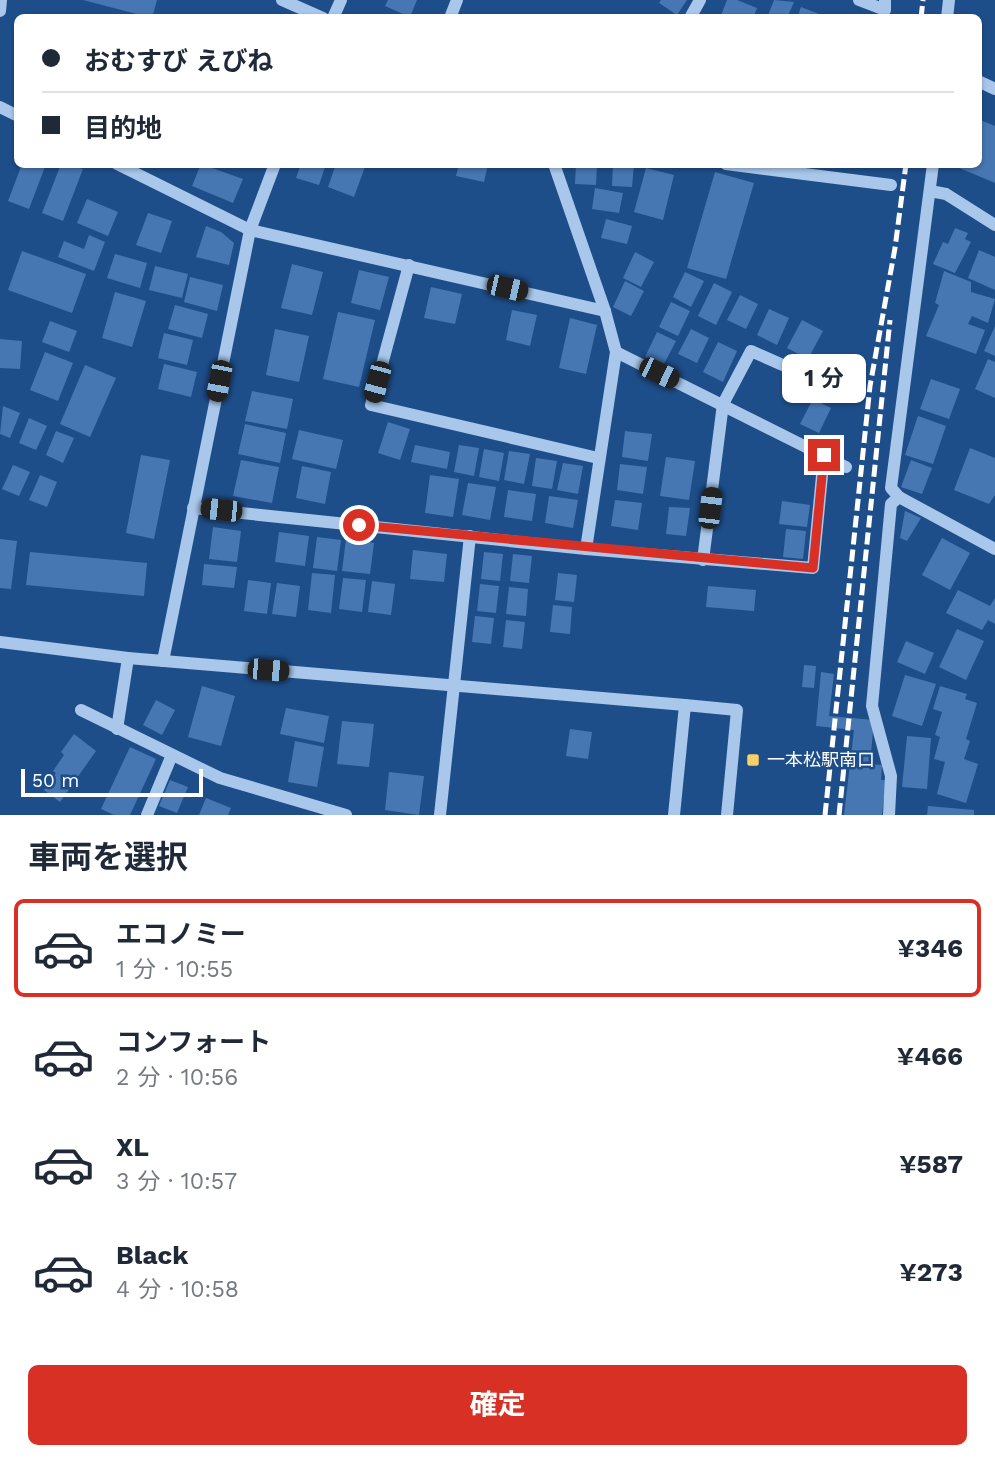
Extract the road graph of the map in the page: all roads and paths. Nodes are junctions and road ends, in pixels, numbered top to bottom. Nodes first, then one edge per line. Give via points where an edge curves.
1 (1, 0) edge
2 (282, 0) edge
3 (859, 0) edge
4 (886, 0) edge
5 (0, 11) edge
6 (314, 14) edge
7 (125, 168) edge
8 (273, 168) edge
9 (555, 168) edge
10 (764, 168) edge
11 (933, 168) edge
12 (891, 185) dead end
13 (930, 191) junction
14 (995, 225) edge
15 (250, 230) junction
16 (409, 265) junction
17 (605, 312) junction
18 (616, 352) junction
19 (794, 370) dead end
20 (723, 404) junction
21 (824, 455) junction
22 (598, 458) junction
23 (846, 467) dead end
24 (899, 497) junction
25 (193, 508) junction
26 (470, 536) junction
27 (995, 548) edge
28 (586, 549) junction
29 (703, 559) junction
30 (0, 642) edge
31 (128, 658) junction
32 (163, 661) junction
33 (452, 685) junction
34 (685, 705) junction
35 (81, 710) dead end
36 (117, 729) junction
37 (172, 755) junction
38 (147, 815) edge
39 (346, 815) edge
40 (440, 815) edge
41 (674, 815) edge
42 (727, 815) edge
43 (889, 815) edge

1 - 5 street
2 - 6 street
3 - 4 street via 884,10
7 - 15 street
8 - 15 street
9 - 17 street
10 - 12 street
11 - 13 street
13 - 14 street via 946,194
13 - 24 street via 891,481
15 - 16 street
15 - 25 street
16 - 17 street
16 - 22 street via 371,405
17 - 18 street
18 - 20 street
18 - 22 street
19 - 20 street via 751,351
20 - 21 street
20 - 29 street
21 - 23 street
21 - 29 street via 813,568
22 - 28 street
24 - 27 street
24 - 43 street via 891,504 872,706 891,776
25 - 26 street
25 - 32 street
26 - 28 street
26 - 33 street
28 - 29 street
30 - 31 street
31 - 32 street
31 - 36 street
32 - 33 street
33 - 34 street
33 - 40 street
34 - 41 street
34 - 42 street via 737,710
35 - 36 street
36 - 37 street
37 - 38 street
37 - 39 street via 231,782

